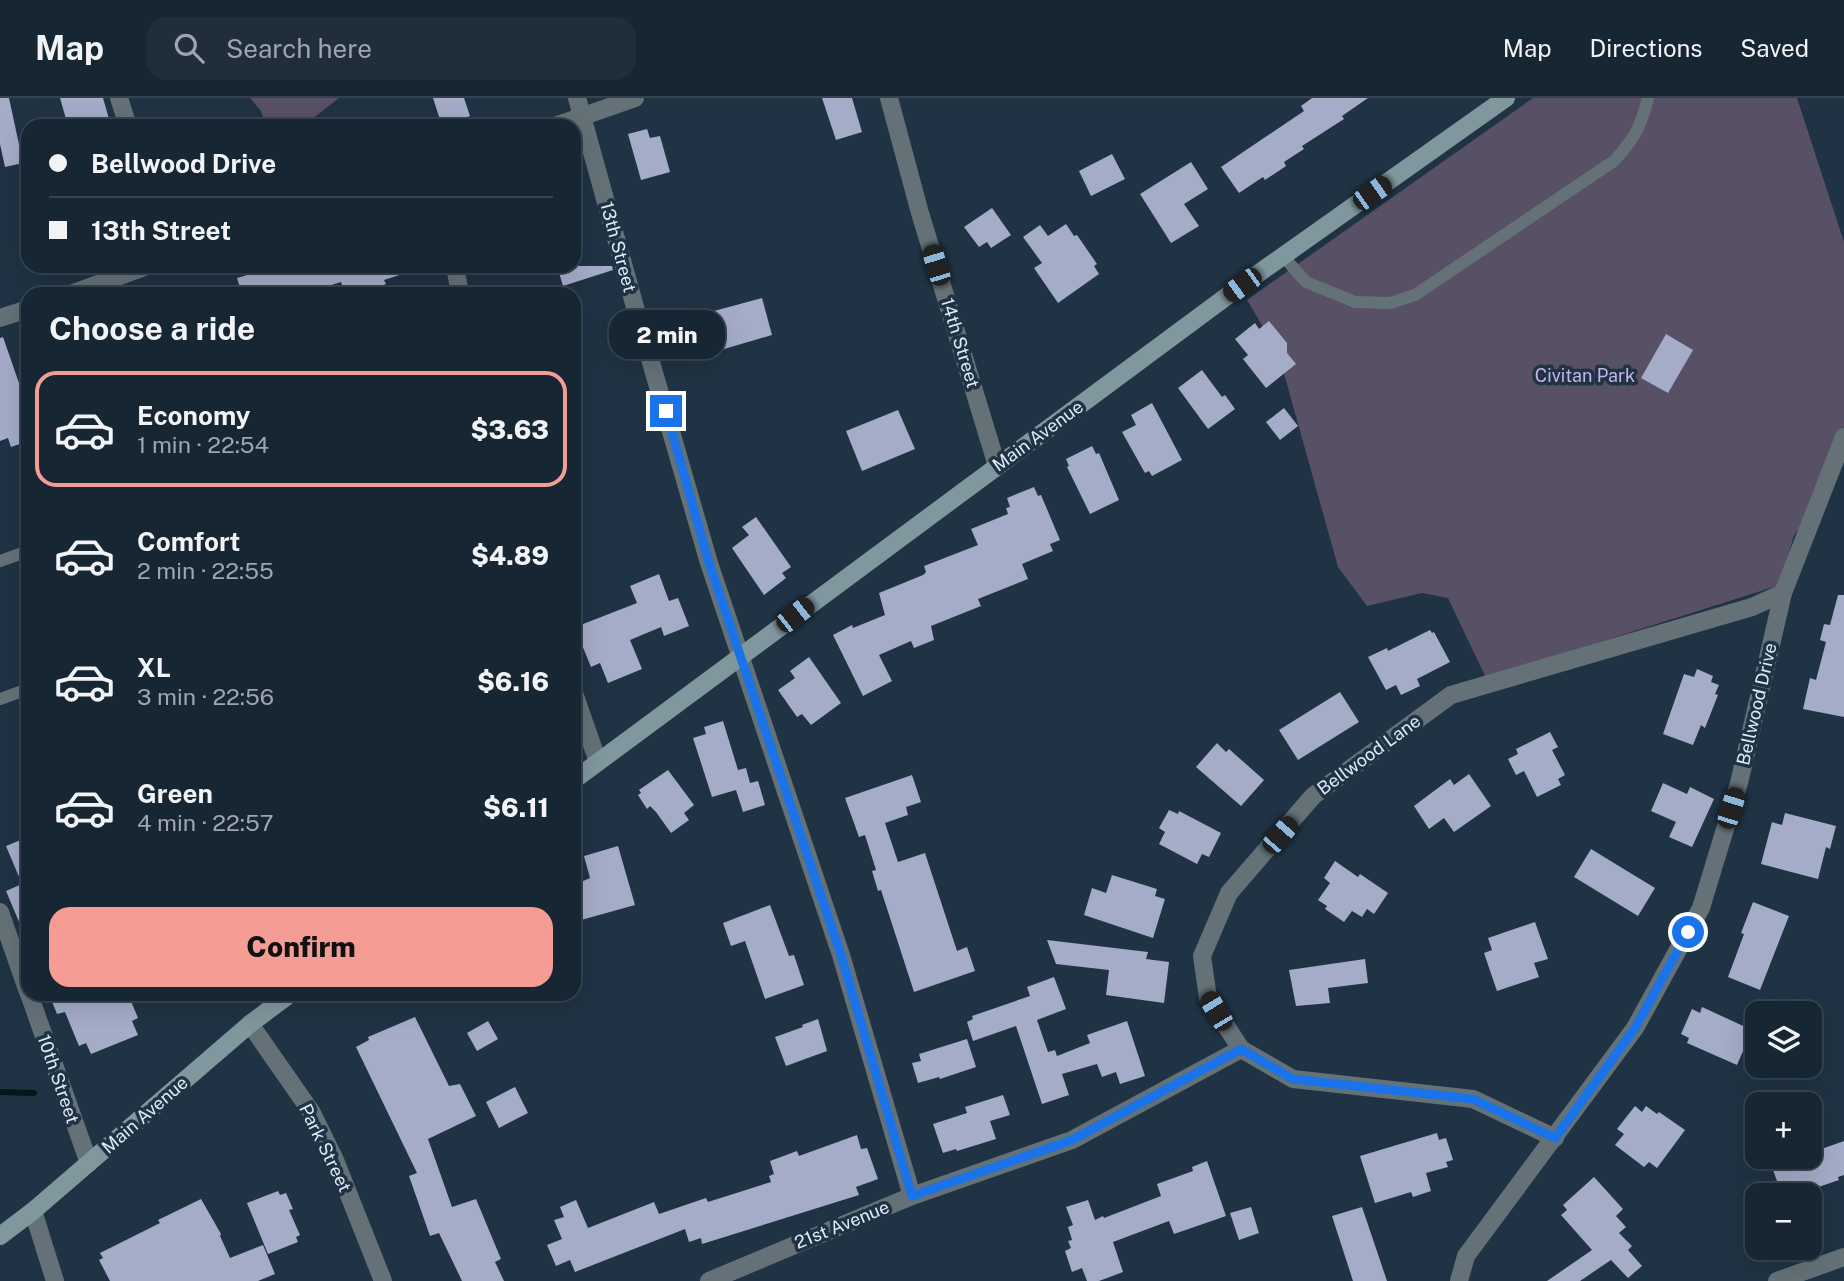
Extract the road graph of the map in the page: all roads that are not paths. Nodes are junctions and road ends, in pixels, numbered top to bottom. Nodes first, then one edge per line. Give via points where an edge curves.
1 (120, 98) edge
2 (577, 98) edge
3 (635, 98) edge
4 (889, 98) edge
5 (1506, 98) edge
6 (1647, 98) edge
7 (583, 117) junction
8 (126, 119) edge
9 (577, 119) edge
10 (1283, 256) junction
11 (128, 273) edge
12 (90, 287) edge
13 (21, 311) edge
14 (0, 318) edge
15 (1844, 438) edge
16 (997, 466) junction
17 (21, 554) edge
18 (0, 561) edge
19 (1783, 593) junction
20 (741, 657) junction
21 (21, 692) edge
22 (0, 699) edge
23 (581, 712) edge
24 (598, 762) junction
25 (581, 775) edge
26 (0, 912) edge
27 (21, 973) edge
28 (31, 1001) edge
29 (281, 1001) edge
30 (250, 1024) junction
31 (1241, 1049) junction
32 (1555, 1138) junction
33 (89, 1163) junction
34 (912, 1196) junction
35 (33, 1211) junction
36 (0, 1236) edge
37 (1844, 1257) edge
38 (55, 1281) edge
39 (383, 1281) edge
40 (709, 1281) edge
41 (1459, 1281) edge
42 (1777, 1281) edge

1 - 8 street
2 - 7 street, 13th Street
3 - 7 street
4 - 16 street, 14th Street
5 - 10 main road, Main Avenue
6 - 10 lane via 1633,141 1614,161 1415,295 1390,303 1354,302 1306,282
7 - 9 street
7 - 20 street, 13th Street via 709,563
10 - 16 main road, Main Avenue
11 - 12 street
13 - 14 street
15 - 19 street, Bellwood Drive
16 - 20 main road, Main Avenue
17 - 18 lane
19 - 31 street, Bellwood Lane via 1752,607 1451,695 1313,796 1229,893 1202,956 1208,998
19 - 32 street, Bellwood Drive via 1739,783 1701,908 1635,1028
20 - 24 main road, Main Avenue
20 - 34 street, 13th Street via 841,955
21 - 22 lane
23 - 24 street
24 - 25 main road, Main Avenue
26 - 27 street, 10th Street
28 - 33 street, 10th Street
29 - 30 main road, Main Avenue
30 - 33 main road, Main Avenue
30 - 39 street, Park Street via 312,1113
31 - 32 street, Bellwood Lane via 1293,1079 1473,1099
31 - 34 street, 21st Avenue via 1072,1140
32 - 41 street, Bellwood Drive via 1466,1256
33 - 35 main road, Main Avenue
34 - 40 street, 21st Avenue
35 - 36 main road, Main Avenue
35 - 38 street
37 - 42 street

